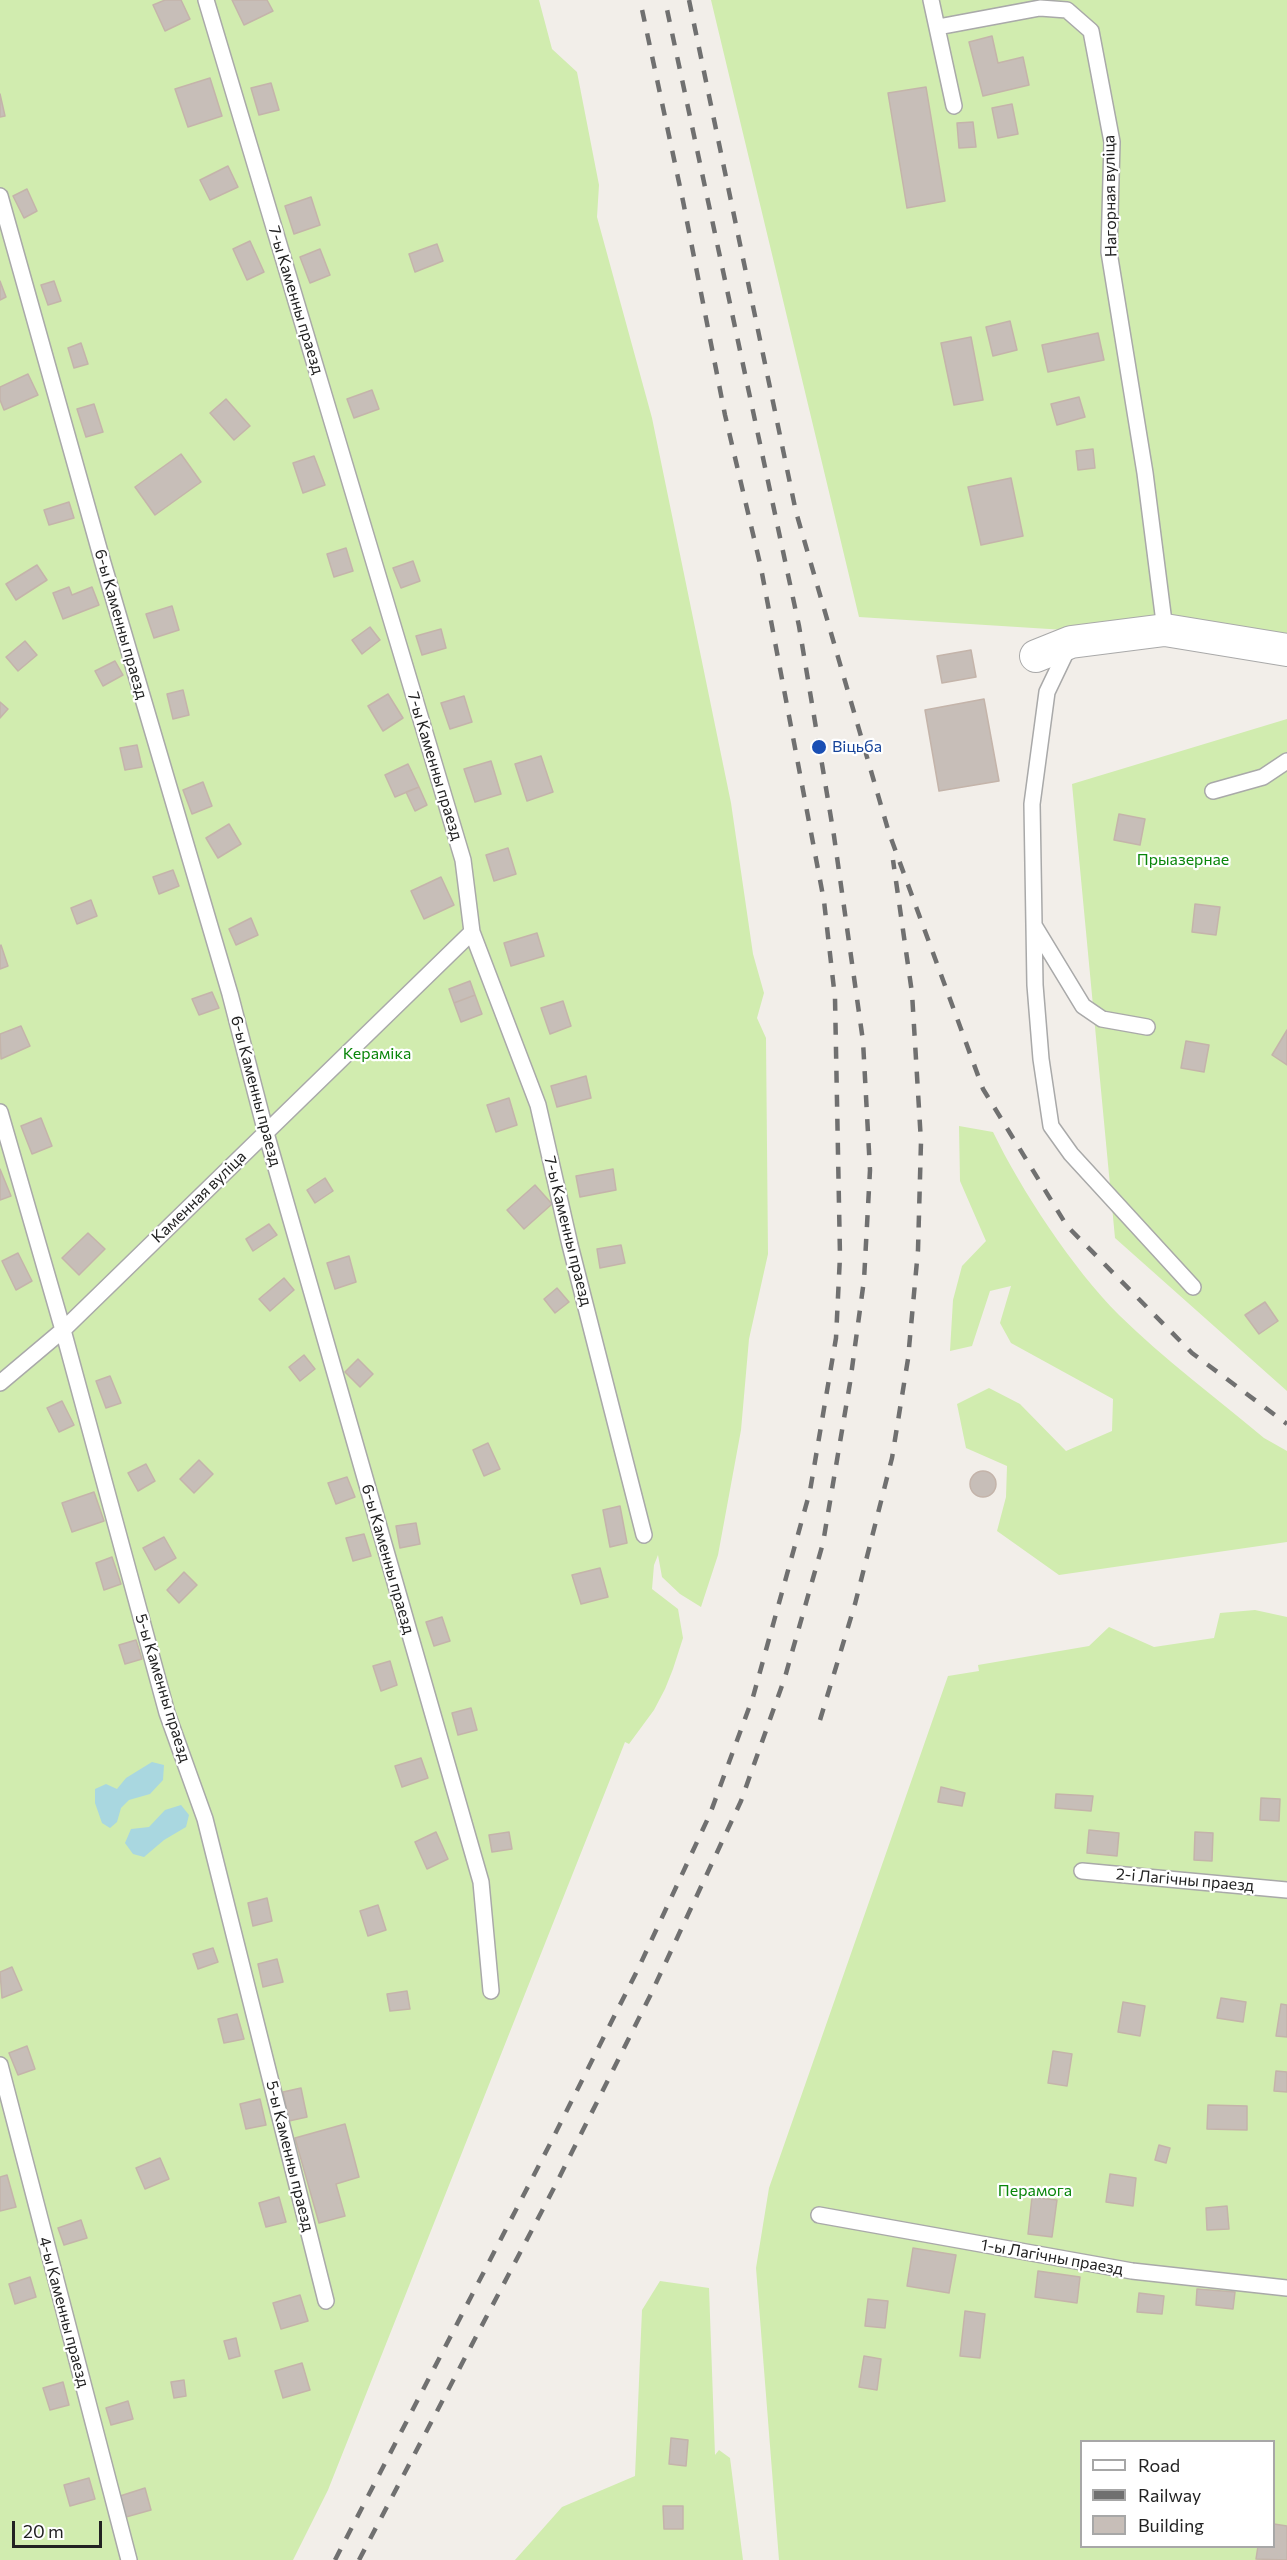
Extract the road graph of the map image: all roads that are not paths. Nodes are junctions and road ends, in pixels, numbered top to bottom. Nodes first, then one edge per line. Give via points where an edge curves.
1 (206, 0) edge
2 (931, 0) edge
3 (938, 27) junction
4 (954, 106) dead end
5 (0, 196) edge
6 (1165, 630) junction
7 (1071, 642) junction
8 (1287, 650) edge
9 (1036, 656) dead end
10 (1287, 761) edge
11 (1213, 791) dead end
12 (1033, 925) junction
13 (472, 932) junction
14 (1146, 1027) dead end
15 (0, 1112) edge
16 (266, 1132) junction
17 (1193, 1287) dead end
18 (63, 1330) junction
19 (0, 1383) edge
20 (644, 1535) dead end
21 (1082, 1871) dead end
22 (1287, 1890) edge
23 (491, 1991) dead end
24 (0, 2065) edge
25 (819, 2215) dead end
26 (1287, 2288) edge
27 (326, 2301) dead end
28 (129, 2560) edge

1 - 13 lane, 7-ы Каменны праезд via 463,860
2 - 3 lane
3 - 4 lane
3 - 6 lane, Нагорная вуліца via 1040,8 1067,10 1091,31 1112,142 1109,252 1145,473
5 - 16 lane, 6-ы Каменны праезд via 230,994
6 - 7 street
6 - 8 street
7 - 9 street
7 - 12 lane via 1047,693 1032,804
10 - 11 lane via 1263,777
12 - 14 lane via 1083,1006 1102,1019
12 - 17 lane via 1041,1059 1051,1126 1071,1154
13 - 16 lane, Каменная вуліца
13 - 20 lane, 7-ы Каменны праезд via 538,1105
15 - 18 lane, 5-ы Каменны праезд
16 - 18 lane, Каменная вуліца
16 - 23 lane, 6-ы Каменны праезд via 481,1882
18 - 19 lane, Каменная вуліца
18 - 27 lane, 5-ы Каменны праезд via 167,1713 205,1819
21 - 22 lane, 2-і Лагічны праезд
24 - 28 lane, 4-ы Каменны праезд
25 - 26 lane, 1-ы Лагічны праезд via 1132,2271

